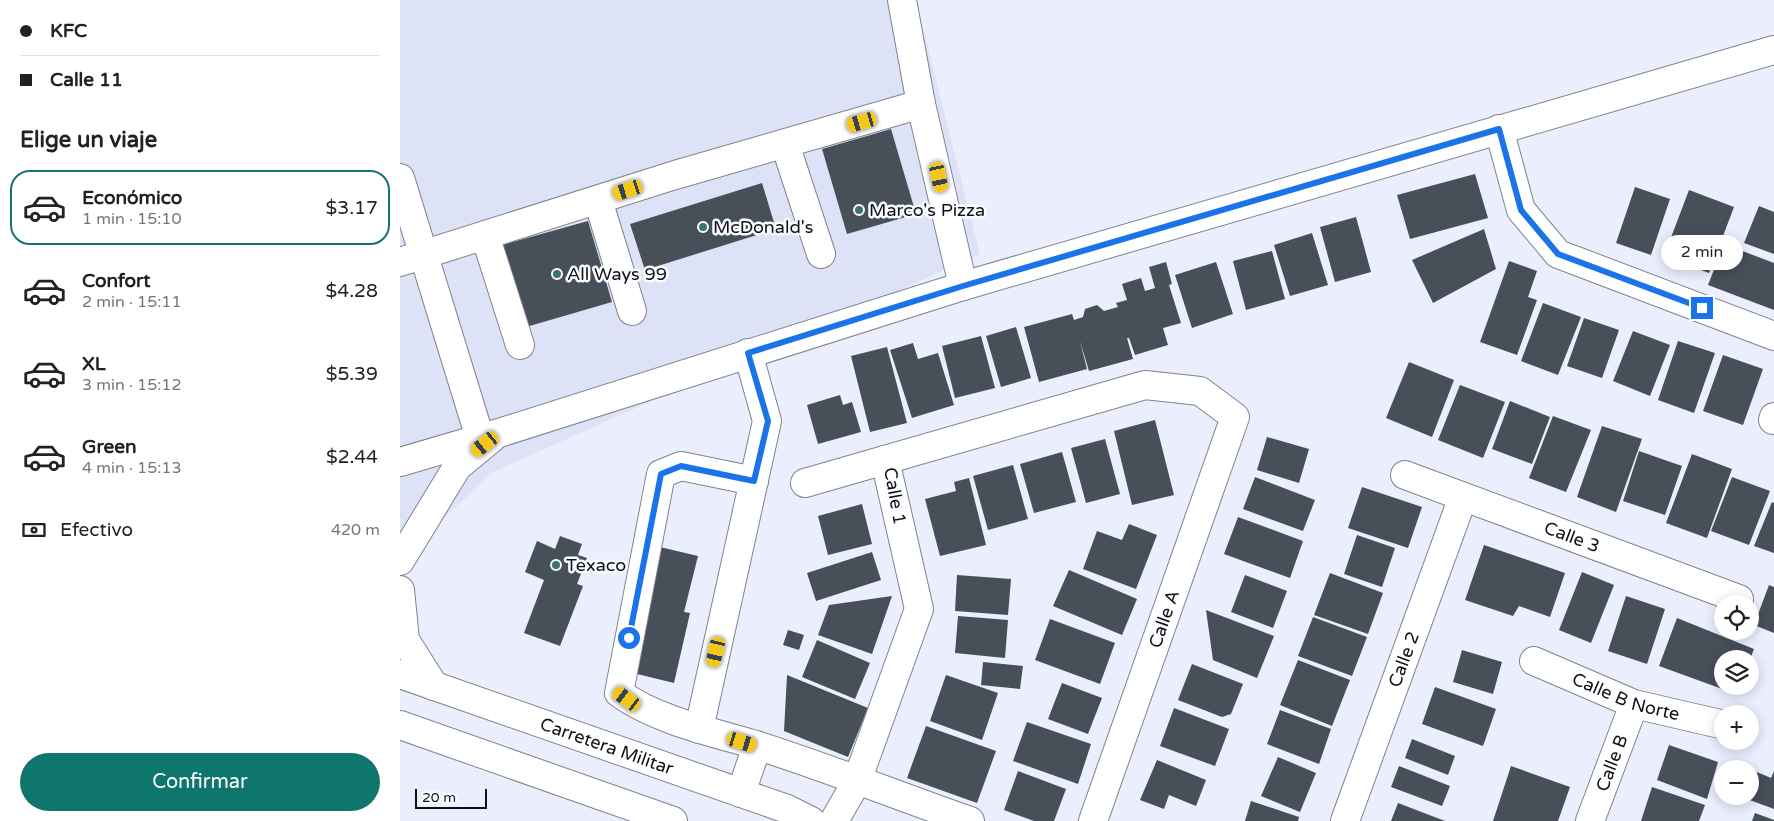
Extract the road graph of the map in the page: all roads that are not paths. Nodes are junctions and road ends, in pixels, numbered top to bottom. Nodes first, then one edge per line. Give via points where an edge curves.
1 (902, 0) edge
2 (1774, 50) edge
3 (921, 104) junction
4 (1499, 129) junction
5 (785, 144) junction
6 (400, 178) edge
7 (598, 200) junction
8 (485, 235) junction
9 (821, 254) dead end
10 (412, 258) edge
11 (963, 286) junction
12 (632, 311) dead end
13 (1774, 336) edge
14 (520, 344) dead end
15 (748, 353) junction
16 (1200, 391) joint
17 (489, 436) junction
18 (885, 460) junction
19 (400, 462) edge
20 (1405, 475) dead end
21 (754, 481) junction
22 (805, 483) dead end
23 (1463, 497) junction
24 (400, 561) edge
25 (400, 590) edge
26 (1728, 595) edge
27 (1534, 661) dead end
28 (400, 674) edge
29 (434, 686) junction
30 (1634, 704) junction
31 (1714, 723) edge
32 (400, 726) edge
33 (699, 729) junction
34 (757, 746) junction
35 (857, 781) junction
36 (741, 793) junction
37 (673, 821) edge
38 (811, 821) edge
39 (834, 821) edge
40 (970, 821) edge
41 (1093, 821) edge
42 (1345, 821) edge
43 (1590, 821) edge

1 - 3 street
2 - 4 street
3 - 5 street
3 - 11 street
4 - 11 street
4 - 13 street via 1521,210 1558,254
5 - 7 street
5 - 9 street
6 - 10 street
7 - 8 street
7 - 12 street
8 - 10 street
8 - 14 street
10 - 17 street
11 - 15 street
15 - 17 street
15 - 21 street via 768,421
16 - 18 street, Calle 1 via 1146,385
16 - 41 street, Calle A via 1235,417
17 - 19 street
17 - 24 street via 457,467
18 - 22 street
18 - 35 street, Calle 1 via 919,609
20 - 23 street, Calle 3
21 - 33 street
21 - 33 street via 681,466 661,474 618,693 635,705
23 - 26 street, Calle 3
23 - 42 street, Calle 2
25 - 29 street via 405,640
27 - 30 street, Calle B Norte
28 - 29 street, Carretera Militar
29 - 36 street, Carretera Militar
30 - 31 street, Calle B Norte
30 - 43 street, Calle B
32 - 37 street
33 - 34 street
34 - 35 street
34 - 36 street
35 - 39 street, Calle 1
35 - 40 street
36 - 38 street, Carretera Militar

